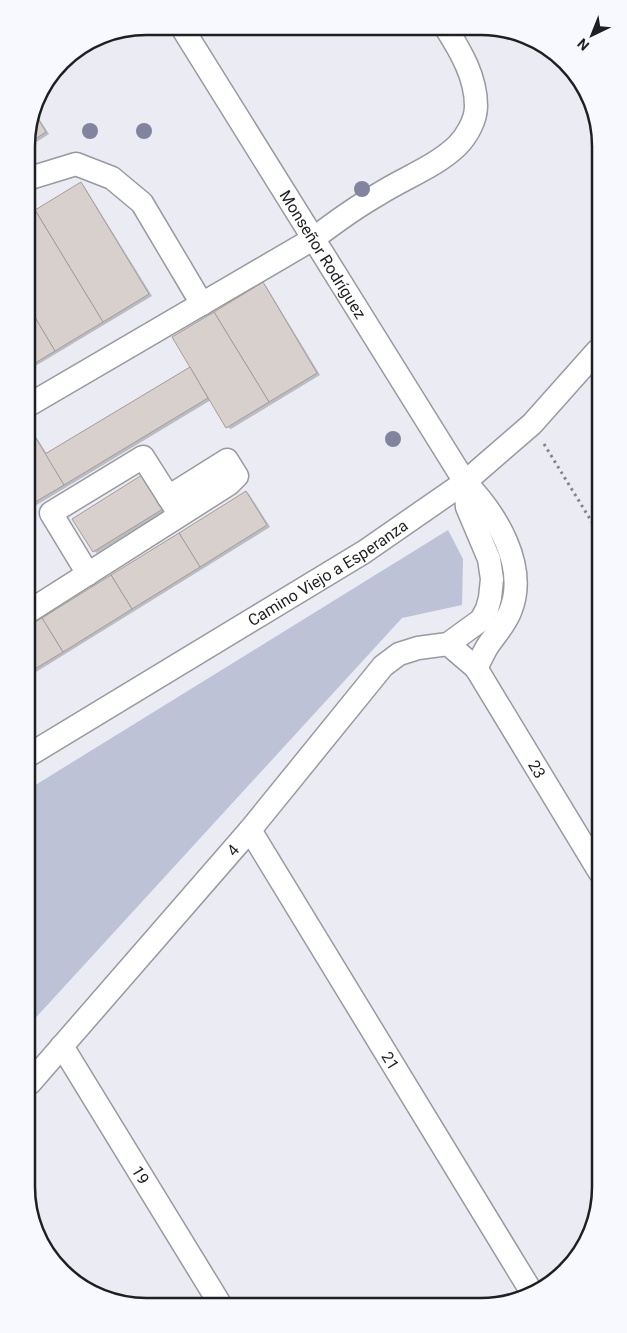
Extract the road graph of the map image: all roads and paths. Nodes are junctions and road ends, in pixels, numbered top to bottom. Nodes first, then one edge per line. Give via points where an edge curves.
1 (186, 35) edge
2 (456, 35) edge
3 (35, 177) edge
4 (313, 239) junction
5 (202, 304) junction
6 (592, 358) edge
7 (35, 402) edge
8 (532, 424) junction
9 (465, 482) junction
10 (168, 497) junction
11 (180, 516) junction
12 (592, 522) edge
13 (88, 574) junction
14 (35, 608) edge
15 (469, 630) junction
16 (448, 644) junction
17 (487, 648) junction
18 (476, 668) junction
19 (35, 751) edge
20 (250, 830) junction
21 (592, 859) edge
22 (62, 1046) junction
23 (35, 1077) edge
24 (529, 1287) edge
25 (216, 1298) edge

1 - 4 street, Monseñor Rodríguez
2 - 4 street via 474,90 476,107 468,132 456,146 433,163 379,194
3 - 5 street via 76,164 112,178 142,203
4 - 5 street
4 - 9 street, Monseñor Rodríguez
5 - 7 street
6 - 8 street, Camino Viejo a Esperanza
8 - 9 street, Camino Viejo a Esperanza
8 - 12 path
9 - 15 street via 467,508 489,559 492,579 487,609 481,620
9 - 17 street, Monseñor Rodríguez via 504,535 514,571 514,601 503,626
9 - 19 street, Camino Viejo a Esperanza via 364,552
10 - 11 street
10 - 11 street via 227,460 237,476 230,484
10 - 13 street via 143,456 51,513
11 - 13 street
13 - 14 street
15 - 16 street
15 - 17 street
16 - 18 street, 23
16 - 20 street, 4 via 400,654 383,666
17 - 18 street, Monseñor Rodríguez
18 - 21 street, 23
20 - 22 street, 4
20 - 24 street, 21
22 - 23 street, 4
22 - 25 street, 19

